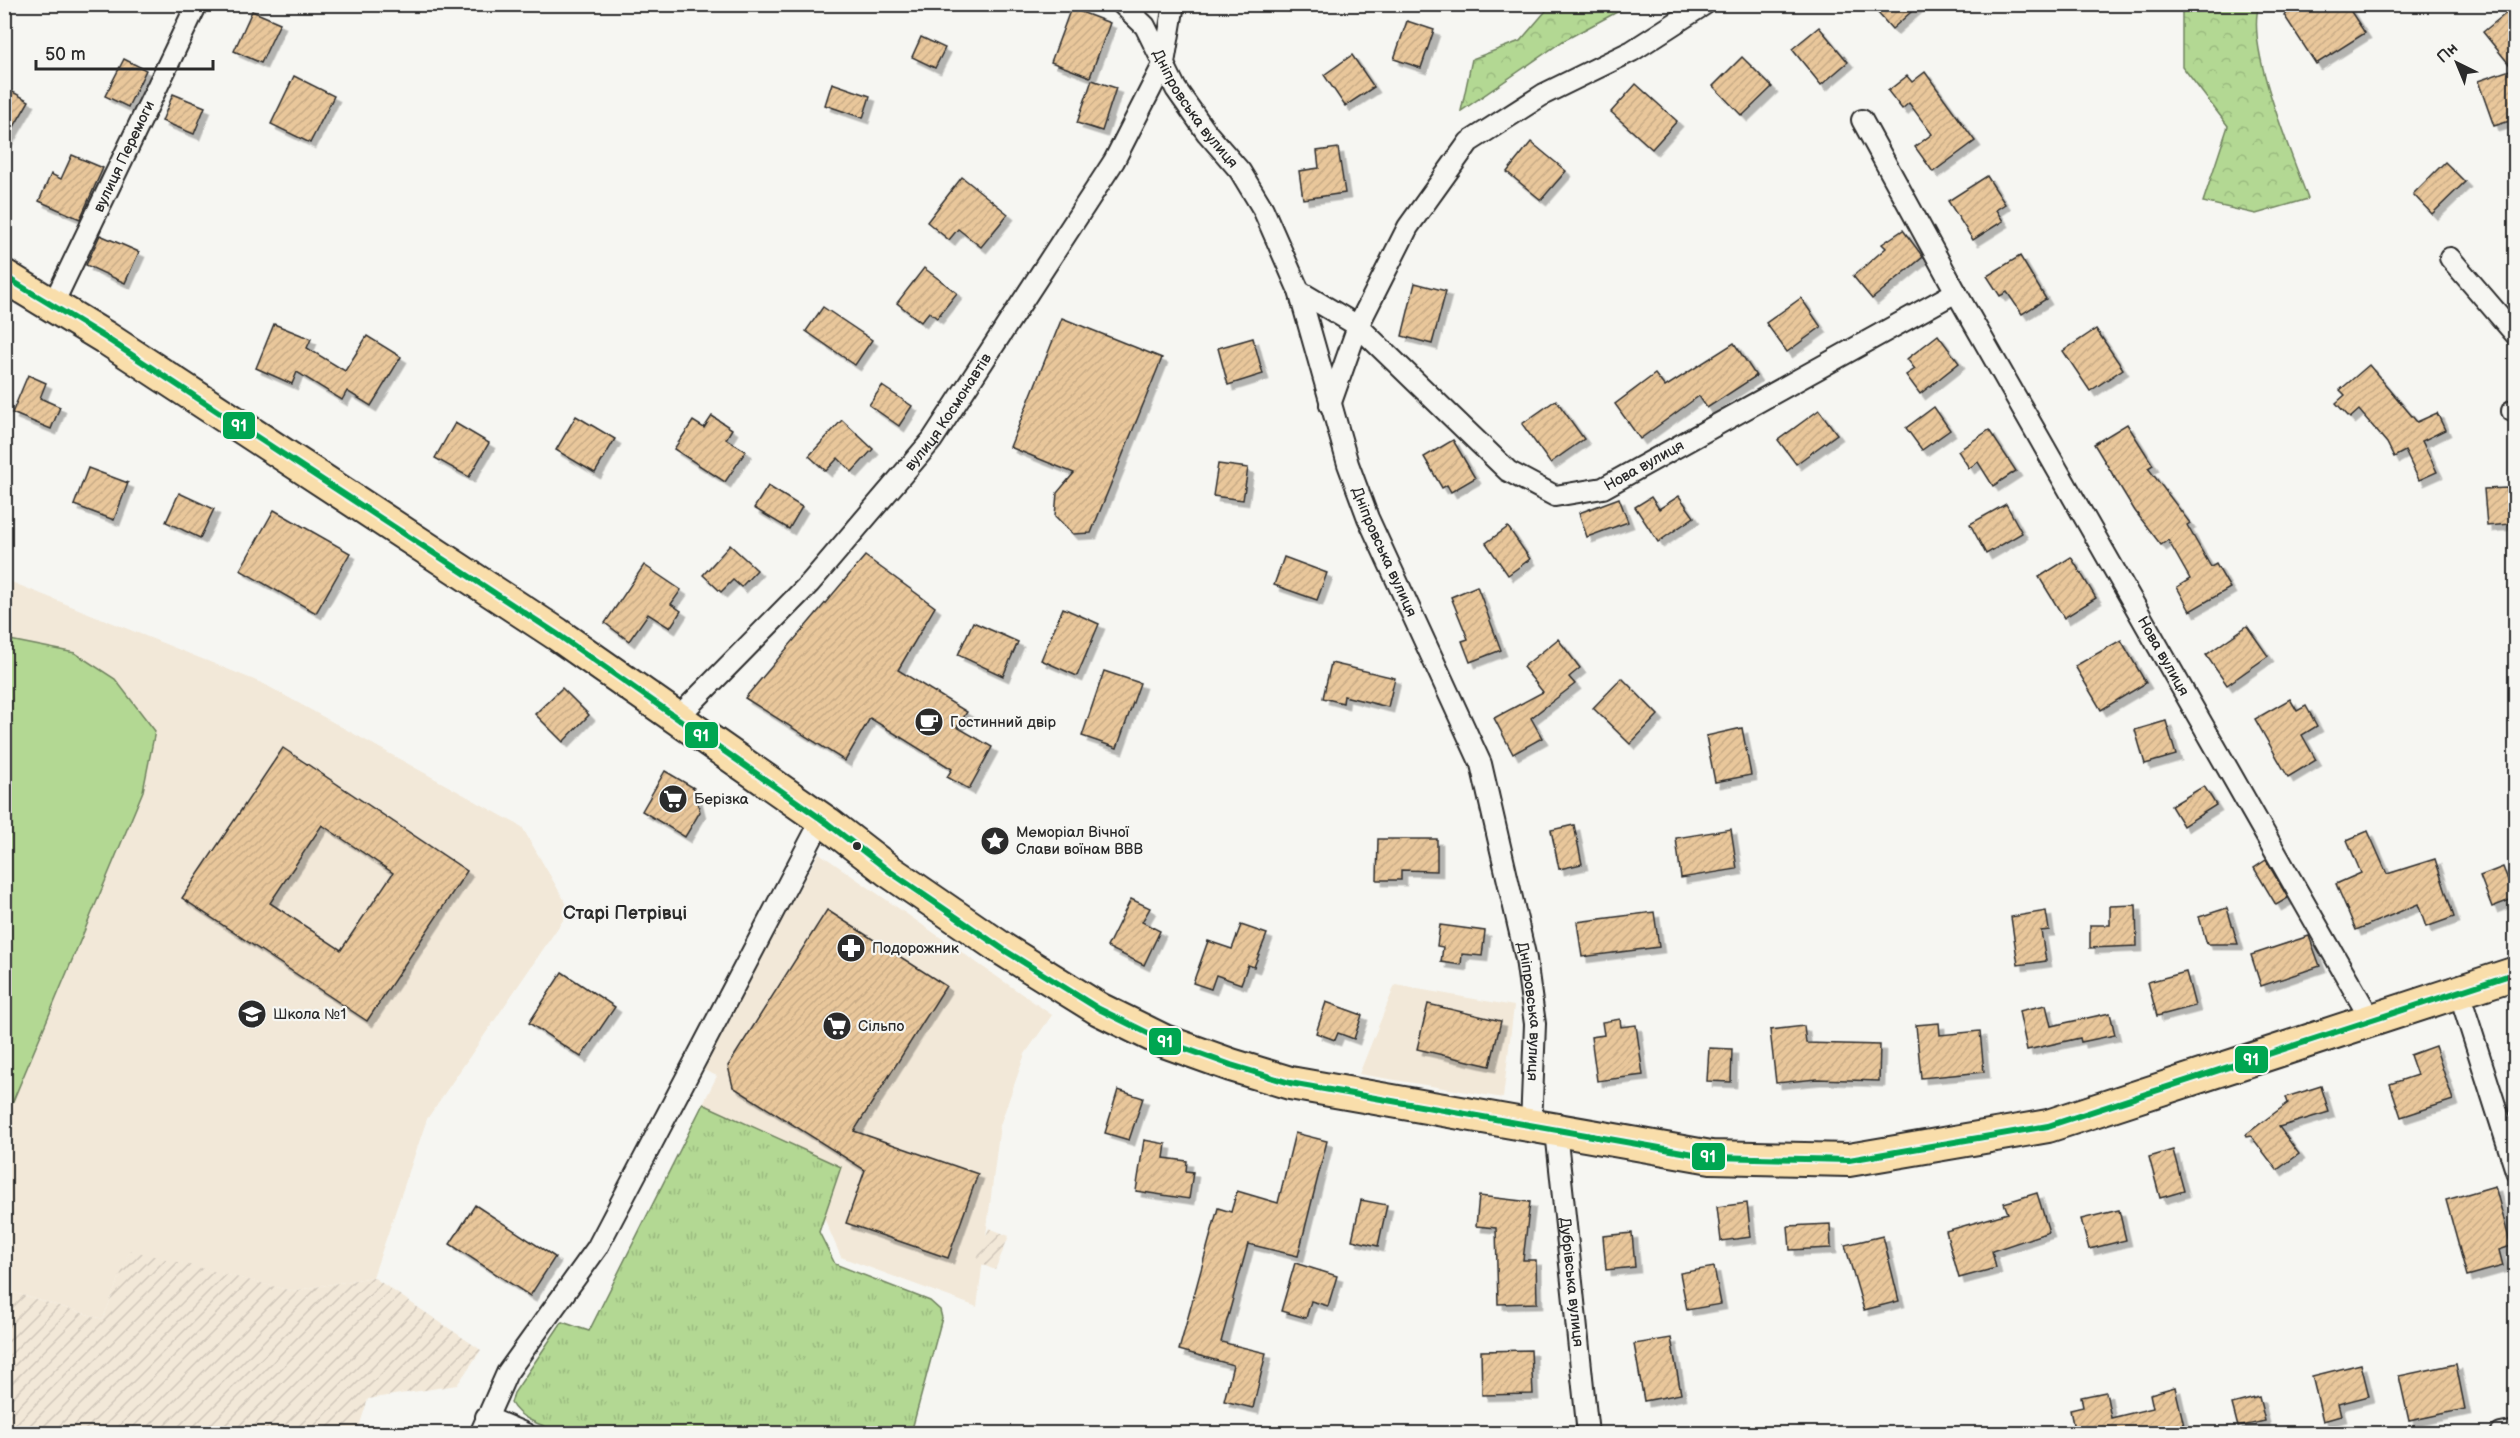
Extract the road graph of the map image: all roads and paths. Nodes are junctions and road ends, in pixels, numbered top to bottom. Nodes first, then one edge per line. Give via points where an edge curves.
1 (196, 4) edge
2 (1122, 4) edge
3 (1174, 4) edge
4 (1705, 4) edge
5 (1164, 63) junction
6 (1862, 120) dead end
7 (2450, 258) dead end
8 (4, 276) edge
9 (1299, 291) junction
10 (1956, 292) junction
11 (52, 306) junction
12 (1358, 326) junction
13 (2516, 335) edge
14 (1330, 405) junction
15 (676, 719) junction
16 (822, 819) junction
17 (2516, 973) edge
18 (2459, 992) junction
19 (2371, 1020) junction
20 (1543, 1128) junction
21 (2516, 1171) edge
22 (483, 1425) edge
23 (2516, 1431) edge
24 (525, 1434) edge
25 (1588, 1434) edge
26 (2501, 1434) edge

1 - 11 street, вулиця Перемоги
2 - 5 street via 1145,26
3 - 5 street, Дніпровська вулиця
4 - 12 street via 1632,51 1544,94 1469,142 1408,227
5 - 9 street, Дніпровська вулиця via 1182,98 1240,171 1263,208
5 - 15 street, вулиця Космонавтів via 1114,161 932,440 810,583
6 - 10 street, Нова вулиця
7 - 13 street
8 - 11 main road
9 - 12 street, Нова вулиця
9 - 14 street, Дніпровська вулиця
10 - 12 street, Нова вулиця via 1603,488 1555,496 1508,471
10 - 19 street, Нова вулиця
11 - 15 main road via 557,634
12 - 14 street
14 - 20 street, Дніпровська вулиця via 1368,518 1481,764 1526,959
15 - 16 main road
16 - 20 main road via 889,871 1004,950 1099,1009 1164,1041 1290,1083
16 - 22 street via 597,1248 507,1374
17 - 18 main road
18 - 19 main road
18 - 21 street
19 - 20 main road via 2048,1126 1849,1160 1711,1157
20 - 25 street, Дубрівська вулиця
22 - 24 street
23 - 26 street

